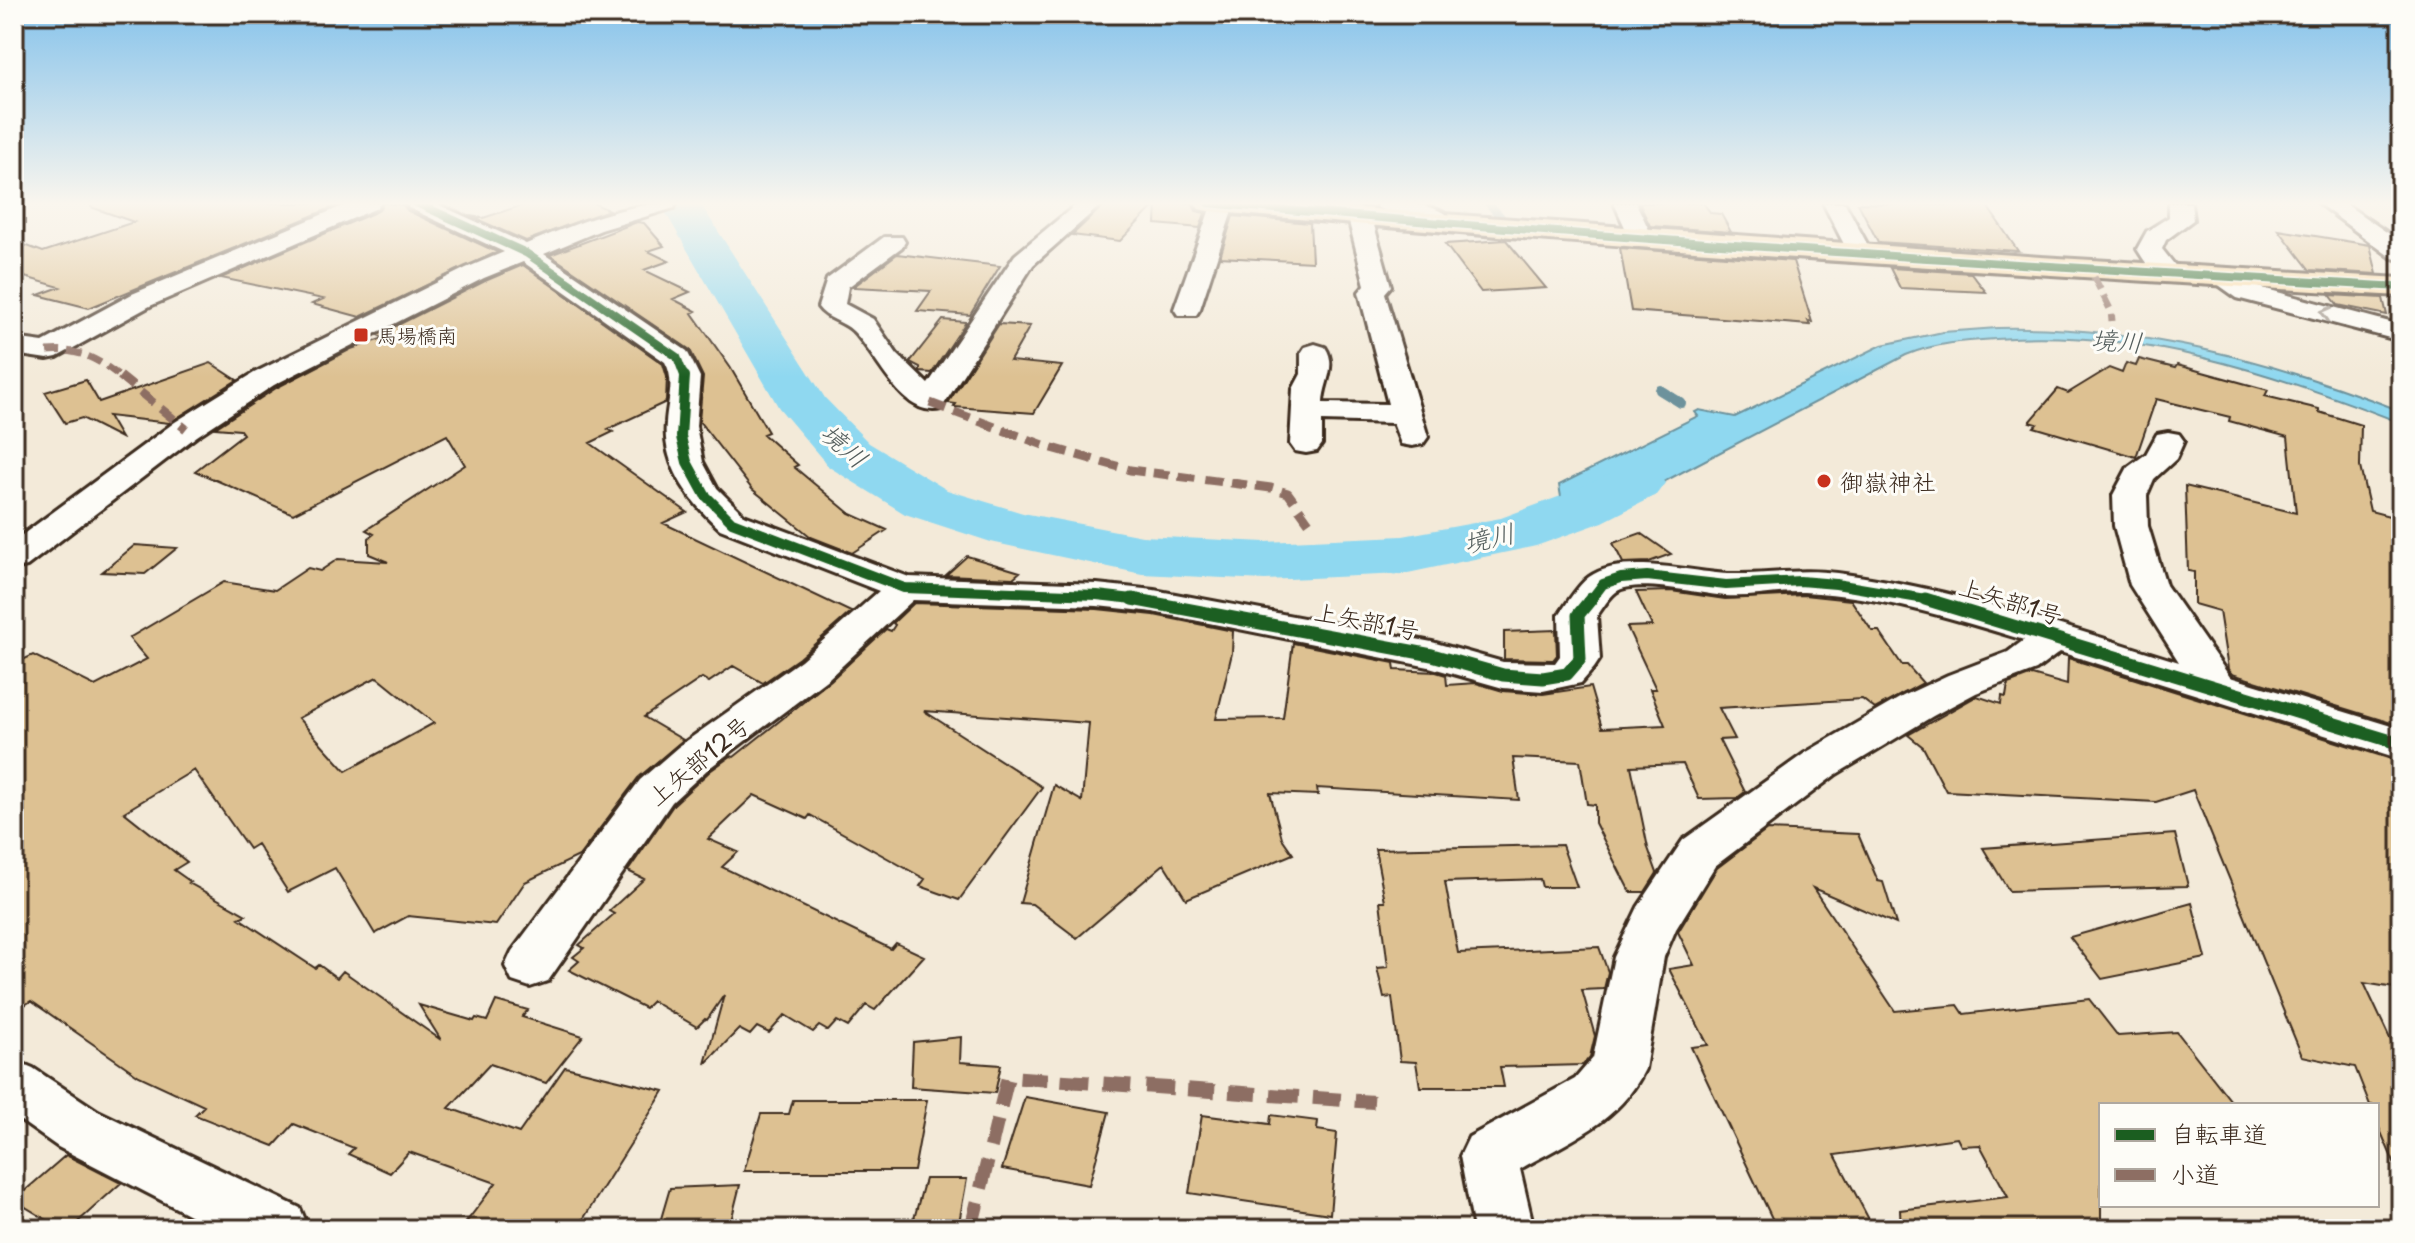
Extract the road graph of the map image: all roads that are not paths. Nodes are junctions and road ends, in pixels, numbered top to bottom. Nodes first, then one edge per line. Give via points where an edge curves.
1 (233, 261) edge
2 (506, 261) edge
3 (538, 261) edge
4 (867, 261) edge
5 (1023, 261) edge
6 (1200, 261) edge
7 (1371, 261) edge
8 (1983, 261) edge
9 (2159, 261) edge
10 (2168, 273) junction
11 (2219, 276) junction
12 (2401, 287) edge
13 (1187, 309) dead end
14 (2401, 333) edge
15 (14, 346) edge
16 (1315, 353) dead end
17 (1308, 412) junction
18 (2168, 441) dead end
19 (1306, 444) dead end
20 (14, 558) edge
21 (904, 588) junction
22 (2054, 637) junction
23 (2216, 687) junction
24 (2401, 744) edge
25 (530, 966) dead end
26 (14, 1085) edge
27 (279, 1229) edge
28 (1504, 1229) edge

1 - 15 street via 141,300 47,351
2 - 20 street via 232,399
3 - 21 street, 上矢部1号 via 677,357 688,381 681,436 691,472 714,507 732,522
4 - 5 street via 836,284 831,307 863,325 887,360 930,403
6 - 13 street
7 - 17 street via 1378,286 1372,292 1409,425
8 - 10 main road
9 - 10 street
10 - 11 main road
11 - 12 main road
14 -> 11 street via 2246,292
16 - 17 street
17 - 19 street
18 - 23 street via 2130,495 2131,526 2148,585
21 - 22 street, 上矢部1号 via 1154,601 1432,655 1503,675 1543,678 1567,674 1580,659 1578,615 1603,584 1621,578 1726,585 1836,584 1939,601
21 - 25 street, 上矢部12号 via 815,669 656,791
22 - 23 street, 上矢部1号
22 - 28 street via 2022,661 1918,706 1820,764 1699,853 1655,921 1639,957 1618,1069 1594,1097 1489,1156
23 - 24 street, 上矢部1号
26 - 27 street via 78,1129

